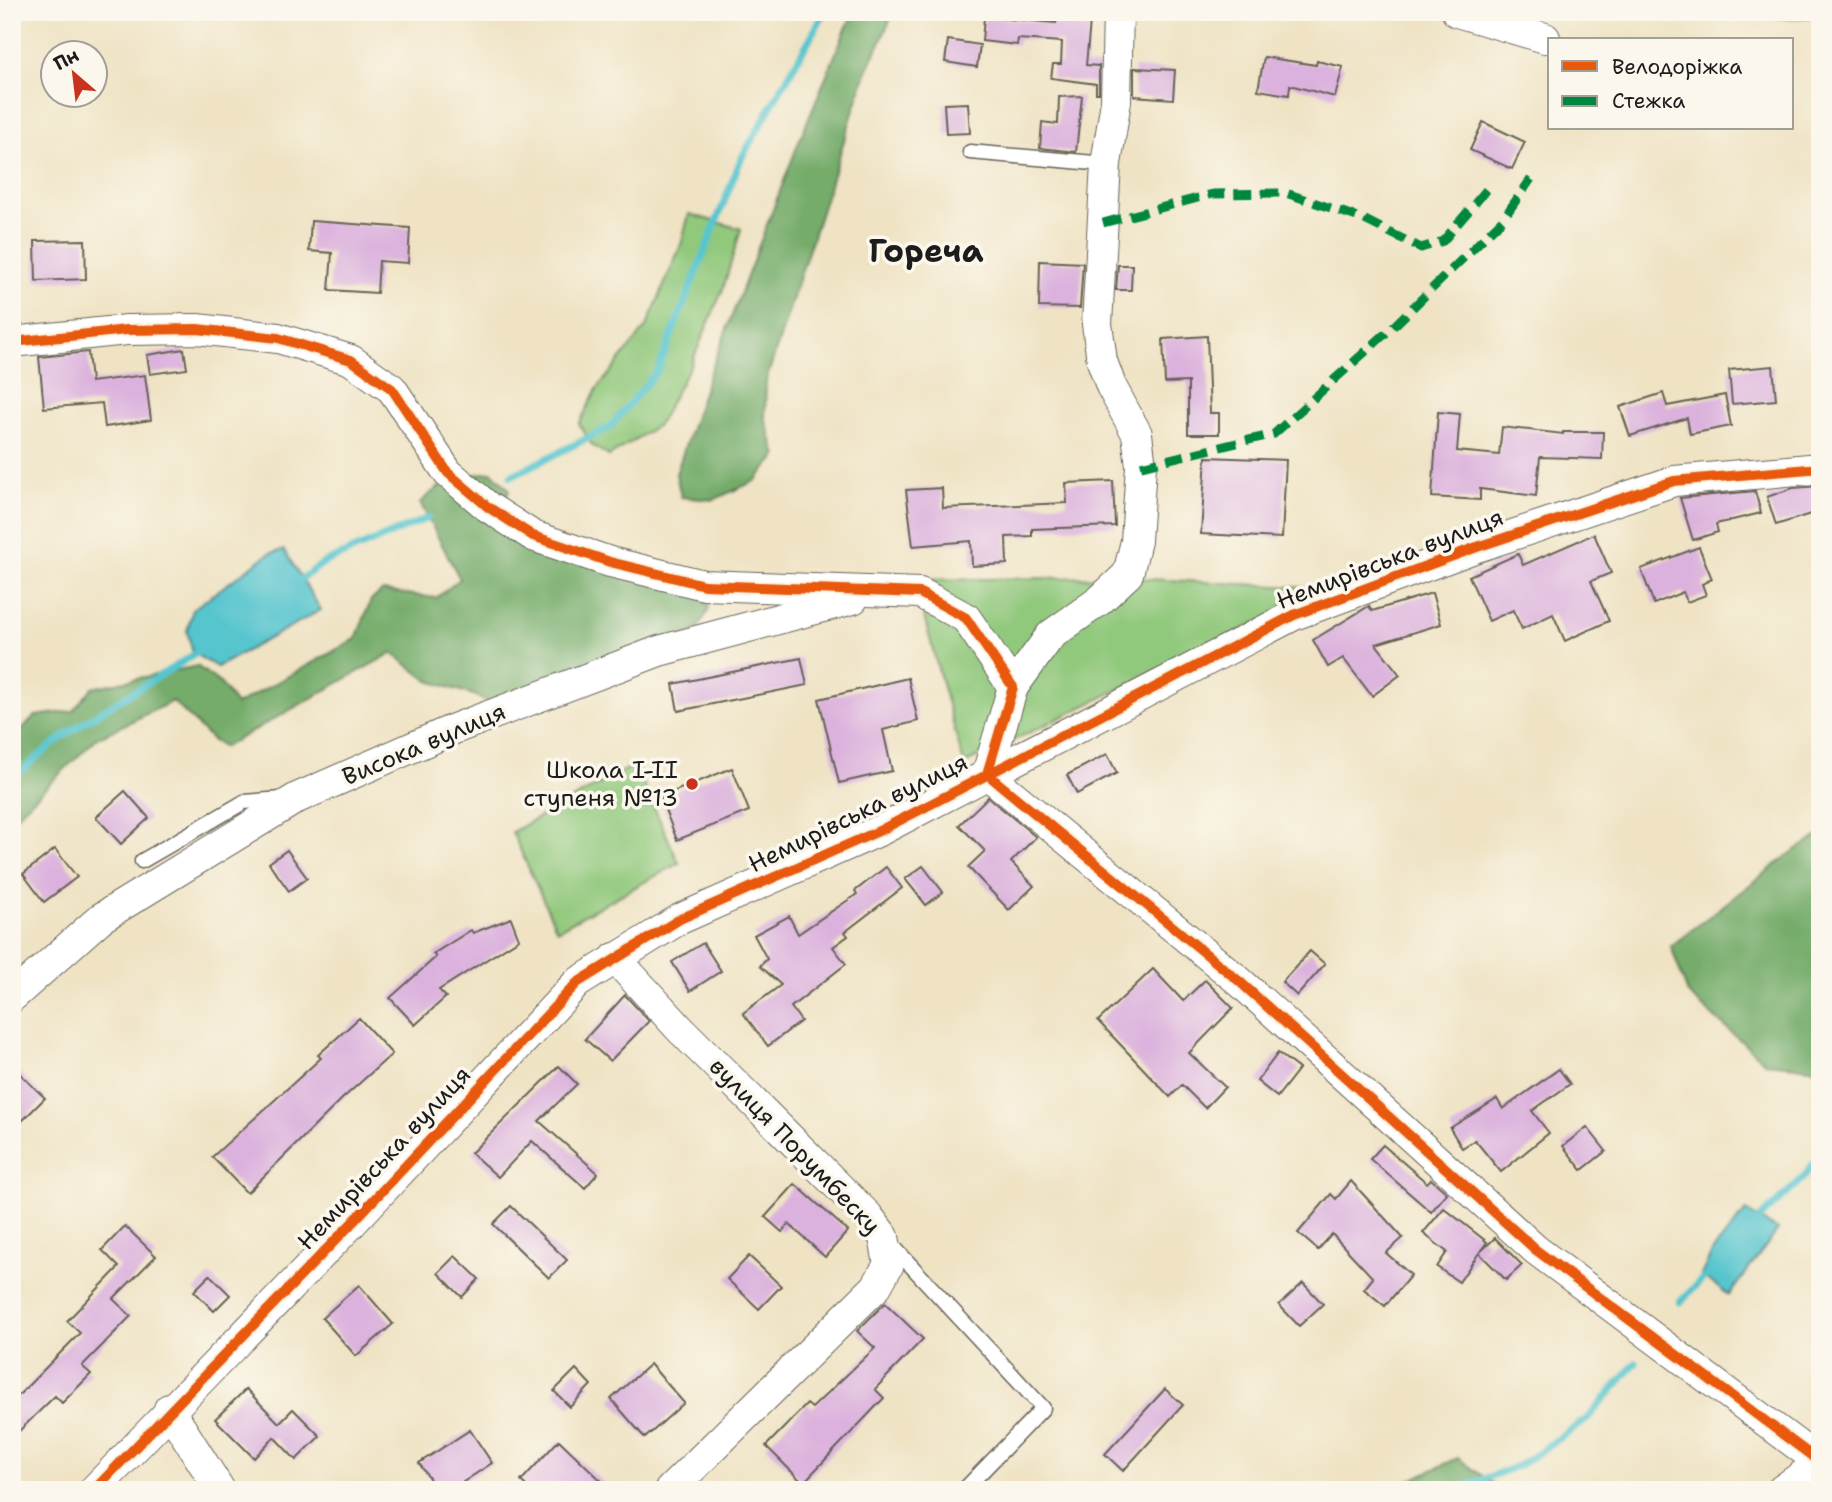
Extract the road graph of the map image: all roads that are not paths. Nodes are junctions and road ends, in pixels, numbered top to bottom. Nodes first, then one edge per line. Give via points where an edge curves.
1 (1118, 12) edge
2 (1457, 12) edge
3 (1545, 38) dead end
4 (971, 152) dead end
5 (1106, 164) junction
6 (12, 342) edge
7 (1820, 468) edge
8 (884, 591) junction
9 (1013, 687) junction
10 (987, 774) junction
11 (297, 798) junction
12 (142, 861) dead end
13 (615, 958) junction
14 (12, 997) edge
15 (884, 1237) junction
16 (169, 1409) junction
17 (1820, 1462) edge
18 (94, 1490) edge
19 (220, 1490) edge
20 (670, 1490) edge
21 (964, 1490) edge
22 (1782, 1490) edge

1 - 5 street via 1116,101
2 - 3 street
4 - 5 lane
5 - 9 street via 1097,324 1111,386 1137,434 1141,466 1136,541 1128,574 1051,635
6 - 8 street via 186,329 278,338 351,360 391,389 448,473 533,536 610,562 705,585
7 - 10 street, Немирівська вулиця via 1674,481 1477,547 1294,615
8 - 9 street via 920,593 966,618
8 - 11 street, Висока вулиця via 659,652 454,729
9 - 10 street
10 - 13 street, Немирівська вулиця via 881,830 680,919
10 - 17 street via 1239,981 1536,1250
11 - 12 lane via 244,802
11 - 14 street, Висока вулиця via 101,918
13 - 15 street, вулиця Порумбеску
13 - 16 street, Немирівська вулиця via 577,983
15 - 20 street, вулиця Порумбеску via 889,1264 876,1287
15 - 21 lane via 1043,1408
16 - 18 street, Немирівська вулиця
16 - 19 street
17 - 22 street

